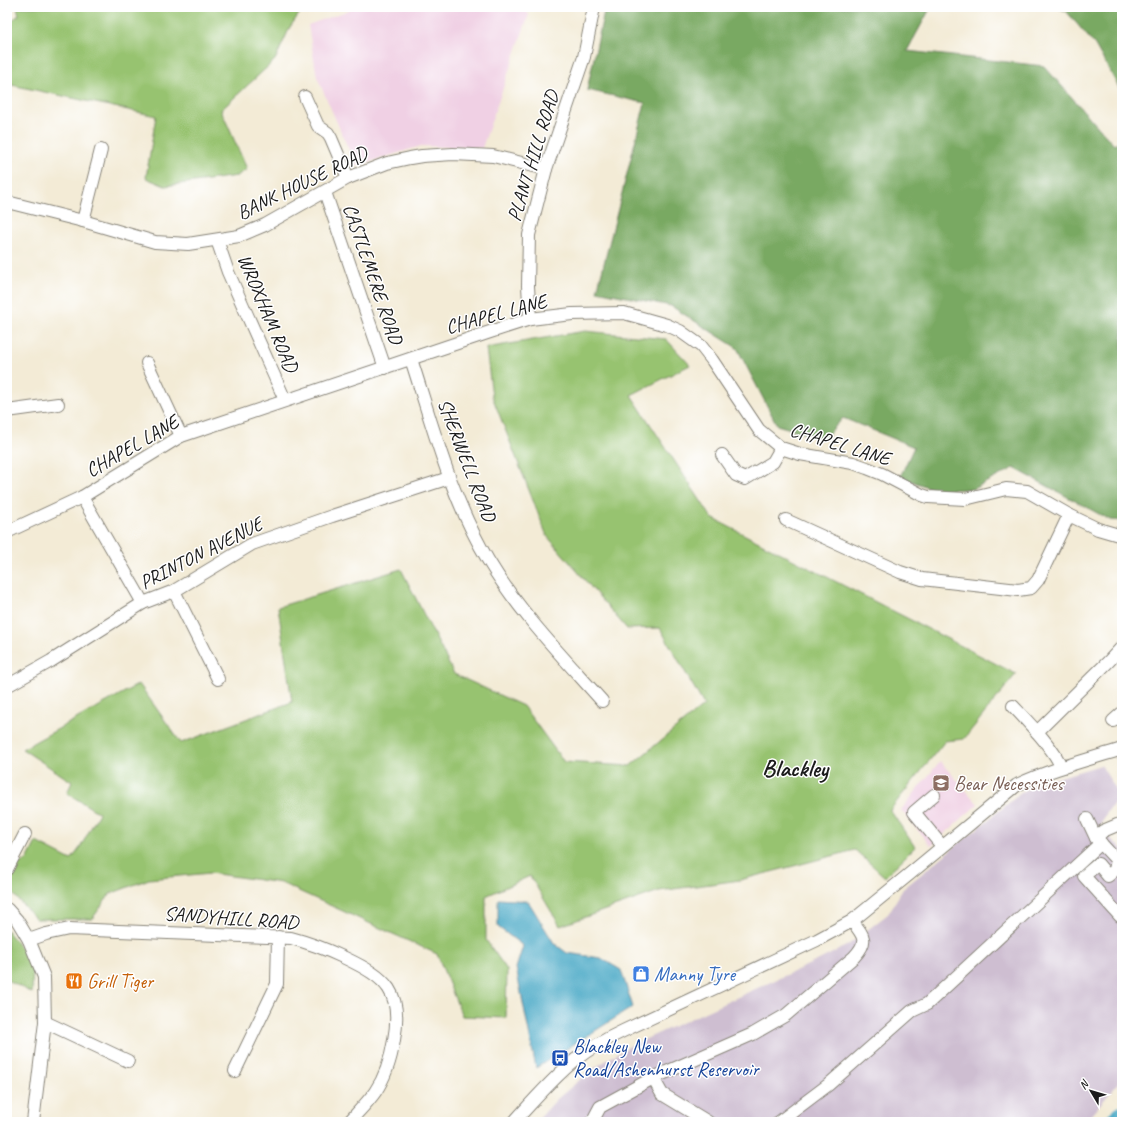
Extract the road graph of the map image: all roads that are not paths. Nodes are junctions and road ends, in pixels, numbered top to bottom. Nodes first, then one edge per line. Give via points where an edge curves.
1 (594, 7) edge
2 (305, 97) dead end
3 (101, 150) dead end
4 (546, 169) junction
5 (348, 178) junction
6 (325, 192) junction
7 (7, 202) edge
8 (83, 221) junction
9 (217, 240) junction
10 (530, 320) junction
11 (411, 358) junction
12 (147, 363) dead end
13 (385, 368) junction
14 (285, 400) junction
15 (58, 404) dead end
16 (7, 411) edge
17 (181, 436) junction
18 (781, 448) junction
19 (722, 455) dead end
20 (449, 478) junction
21 (82, 497) junction
22 (1069, 515) junction
23 (786, 520) dead end
24 (7, 532) edge
25 (1122, 536) edge
26 (174, 591) junction
27 (144, 603) junction
28 (1122, 647) edge
29 (218, 679) dead end
30 (7, 686) edge
31 (602, 701) dead end
32 (1012, 706) dead end
33 (1122, 713) edge
34 (1113, 721) dead end
35 (1037, 732) junction
36 (1122, 749) edge
37 (1061, 767) junction
38 (934, 795) dead end
39 (1087, 819) dead end
40 (1122, 822) edge
41 (25, 834) dead end
42 (1099, 841) junction
43 (942, 846) junction
44 (1120, 863) edge
45 (7, 869) edge
46 (7, 909) edge
47 (1122, 914) edge
48 (852, 921) junction
49 (278, 937) junction
50 (29, 940) junction
51 (45, 1022) junction
52 (128, 1061) dead end
53 (235, 1071) dead end
54 (653, 1078) junction
55 (34, 1122) edge
56 (349, 1122) edge
57 (514, 1122) edge
58 (592, 1122) edge
59 (708, 1122) edge
60 (778, 1122) edge

1 - 4 street, PLANT HILL ROAD via 584,57
2 - 5 street via 318,126 331,138
3 - 8 street
4 - 5 street, BANK HOUSE ROAD via 493,156 453,154 422,156 387,163
4 - 10 street, PLANT HILL ROAD via 529,236
5 - 6 street, BANK HOUSE ROAD
6 - 9 street, BANK HOUSE ROAD via 265,225 239,236
6 - 13 street, CASTLEMERE ROAD
7 - 8 street, BANK HOUSE ROAD
8 - 9 street, BANK HOUSE ROAD via 155,242 188,244
9 - 14 street, WROXHAM ROAD via 228,272
10 - 11 street, CHAPEL LANE
10 - 18 street, CHAPEL LANE via 572,314 624,313 667,324 701,346 759,430
11 - 13 street, CHAPEL LANE
11 - 20 street, SHERWELL ROAD
12 - 17 street
13 - 14 street, CHAPEL LANE
14 - 17 street, CHAPEL LANE
15 - 16 street
17 - 21 street, CHAPEL LANE
18 - 19 street via 773,462 745,479 736,475
18 - 22 street, CHAPEL LANE via 853,463 928,497 965,499 1016,489 1027,491
20 - 26 street, PRINTON AVENUE via 252,544
20 - 31 street, SHERWELL ROAD via 488,560 517,603
21 - 24 street, CHAPEL LANE
21 - 27 street
22 - 23 street via 1038,580 1031,588 1018,590 922,579 900,572
22 - 25 street, CHAPEL LANE via 1098,529
26 - 27 street, PRINTON AVENUE
26 - 29 street
27 - 30 street, PRINTON AVENUE
28 - 35 street
32 - 35 street
33 - 34 street
35 - 37 street via 1059,760
36 - 37 street
37 - 43 street via 1017,785
38 - 43 street via 914,812
39 - 42 street
40 - 42 street via 1103,831
41 - 45 street
42 - 44 street
42 - 60 street via 927,1004 912,1011 828,1085
43 - 48 street
44 - 47 street via 1108,876 1098,864 1084,876 1120,916
46 - 50 street
48 - 54 street via 863,935 860,951 786,1015 754,1034
48 - 57 street via 598,1044 556,1076
49 - 50 street, SANDYHILL ROAD via 69,929
49 - 53 street via 277,984
49 - 56 street, SANDYHILL ROAD via 308,942 361,966 379,977 392,994 396,1005 397,1026 390,1060 375,1092
50 - 51 street via 44,977
51 - 52 street
51 - 55 street
54 - 58 street via 600,1107
54 - 59 street via 662,1094

